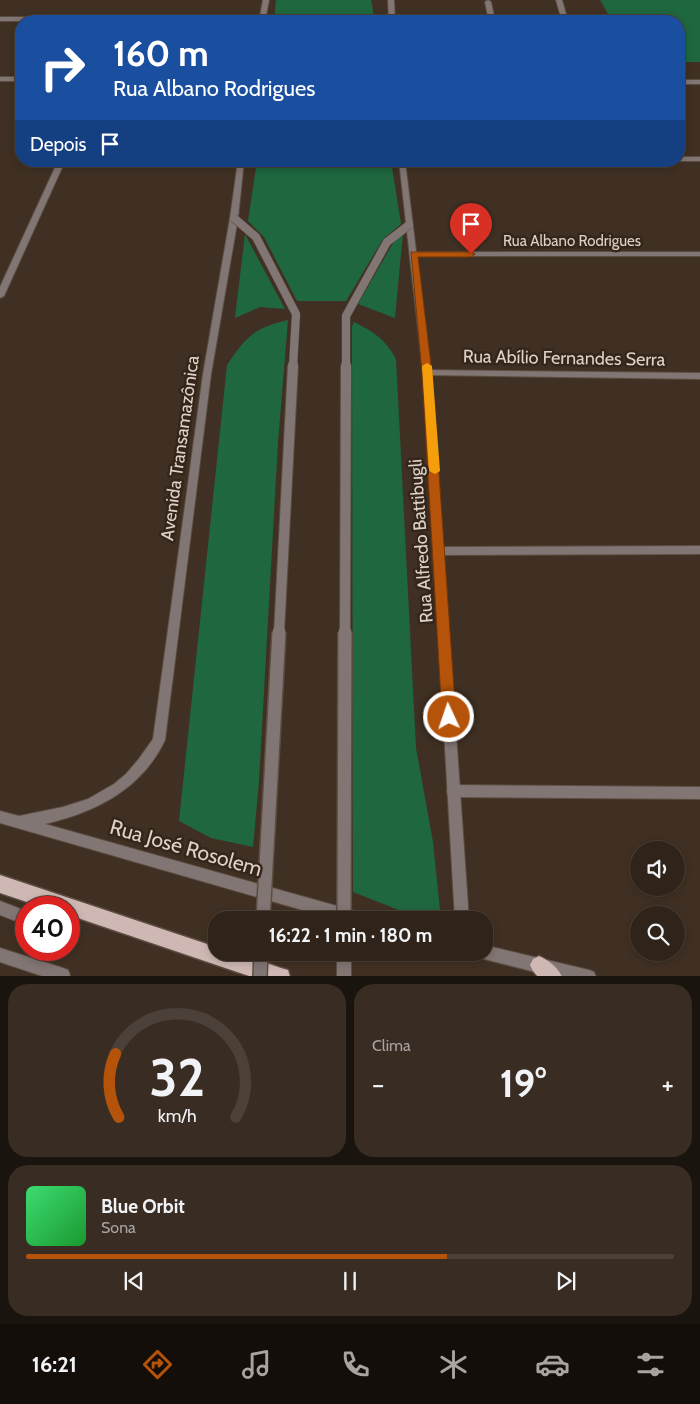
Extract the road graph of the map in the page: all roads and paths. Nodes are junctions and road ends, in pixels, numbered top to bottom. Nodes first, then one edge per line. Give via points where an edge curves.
1 (266, 0) edge
2 (391, 0) edge
3 (559, 0) edge
4 (488, 2) dead end
5 (264, 15) edge
6 (392, 15) edge
7 (491, 15) edge
8 (563, 15) edge
9 (0, 19) edge
10 (15, 19) edge
11 (0, 79) edge
12 (15, 79) edge
13 (685, 82) edge
14 (700, 82) edge
15 (685, 159) edge
16 (700, 159) edge
17 (59, 167) edge
18 (240, 167) edge
19 (403, 167) edge
20 (234, 218) junction
21 (409, 225) junction
22 (414, 254) junction
23 (700, 254) edge
24 (0, 296) edge
25 (427, 373) junction
26 (700, 376) edge
27 (440, 550) junction
28 (700, 550) edge
29 (453, 791) junction
30 (700, 793) edge
31 (0, 817) edge
32 (17, 823) junction
33 (0, 884) edge
34 (0, 908) edge
35 (263, 911) edge
36 (330, 911) edge
37 (344, 911) edge
38 (461, 911) edge
39 (15, 914) edge
40 (0, 955) edge
41 (493, 956) edge
42 (261, 961) edge
43 (344, 961) edge
44 (546, 971) edge
45 (63, 975) dead end
46 (260, 976) edge
47 (281, 976) edge
48 (344, 976) edge
49 (589, 976) edge

1 - 5 street
2 - 6 street
3 - 8 street
4 - 7 street
9 - 10 street
11 - 12 street
13 - 14 street
15 - 16 street
17 - 24 street
18 - 20 street, Avenida Transamazônica
19 - 21 street, Rua Alfredo Battibugli
20 - 32 street, Avenida Transamazônica via 207,374 159,740 132,777 111,794 76,811
20 - 35 street, bridge via 256,237 296,314
21 - 22 street, Rua Alfredo Battibugli
21 - 37 street, bridge via 387,242 346,316
22 - 23 street, Rua Albano Rodrigues
22 - 25 street, Rua Alfredo Battibugli
25 - 26 street, Rua Abílio Fernandes Serra
25 - 27 street, Rua Alfredo Battibugli
27 - 28 street
27 - 29 street, Rua Alfredo Battibugli
29 - 30 street
29 - 38 street, Rua Alfredo Battibugli
31 - 32 street, Rua José Rosolem
32 - 36 street, Rua José Rosolem
33 - 47 main road
34 - 39 street
40 - 45 street
41 - 44 street
42 - 46 street, bridge
43 - 48 street
44 - 49 street

